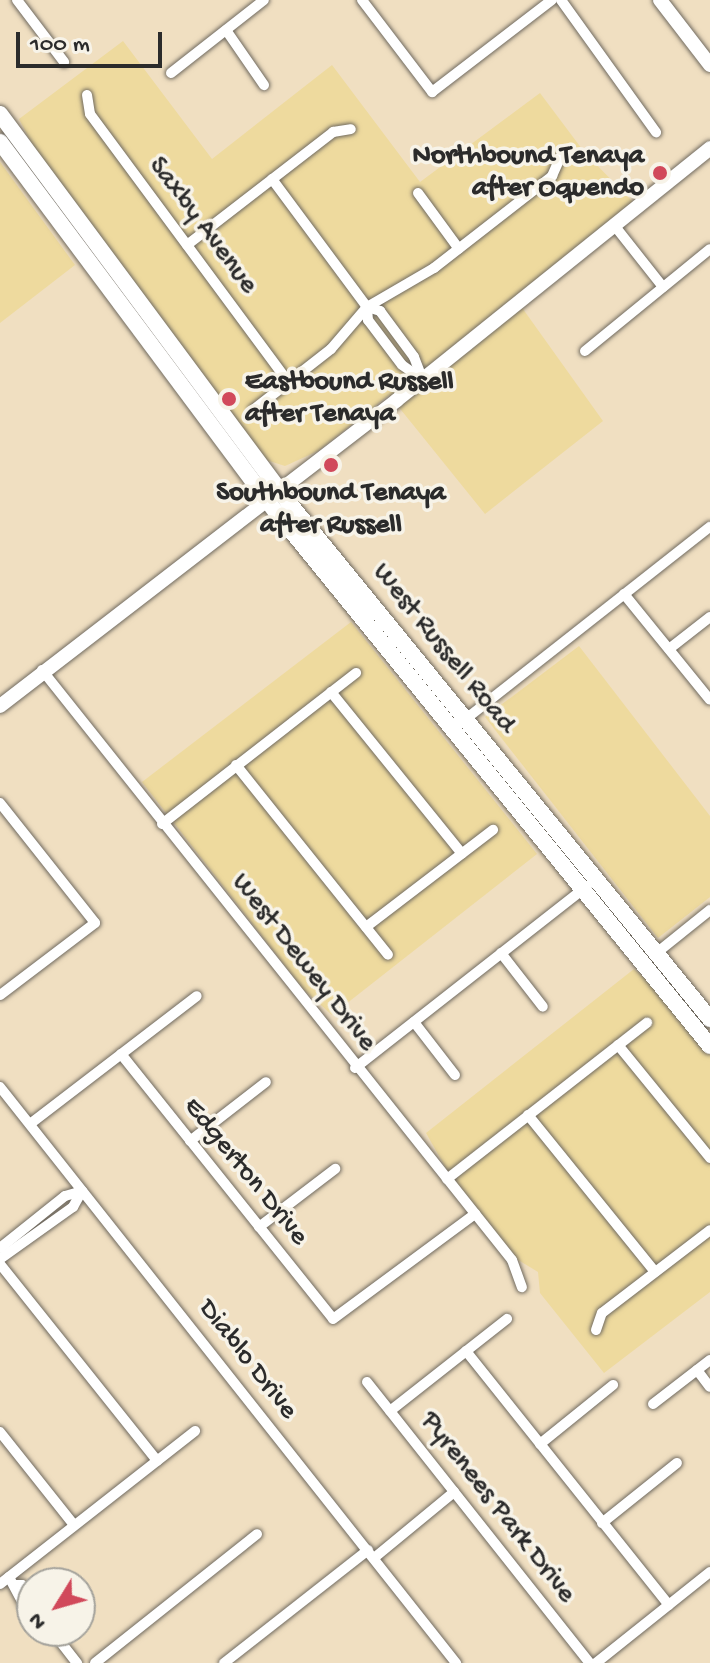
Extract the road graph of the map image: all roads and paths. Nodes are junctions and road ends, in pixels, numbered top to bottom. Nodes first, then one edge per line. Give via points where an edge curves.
1 (17, 0) edge
2 (264, 0) edge
3 (362, 0) edge
4 (552, 0) edge
5 (561, 0) edge
6 (660, 0) edge
7 (226, 30) junction
8 (708, 59) edge
9 (64, 62) dead end
10 (171, 73) dead end
11 (264, 85) dead end
12 (87, 95) dead end
13 (3, 124) edge
14 (351, 129) dead end
15 (656, 132) dead end
16 (0, 142) edge
17 (710, 148) edge
18 (561, 156) dead end
19 (272, 179) junction
20 (418, 193) dead end
21 (614, 225) junction
22 (187, 245) junction
23 (459, 249) junction
24 (710, 249) edge
25 (663, 287) junction
26 (367, 307) junction
27 (585, 351) dead end
28 (422, 379) junction
29 (288, 382) junction
30 (253, 410) dead end
31 (271, 493) junction
32 (710, 527) edge
33 (624, 594) junction
34 (710, 617) edge
35 (669, 649) junction
36 (42, 670) junction
37 (356, 673) dead end
38 (331, 692) junction
39 (710, 700) edge
40 (0, 706) edge
41 (467, 718) junction
42 (453, 729) junction
43 (236, 765) junction
44 (0, 803) edge
45 (162, 824) junction
46 (493, 830) dead end
47 (462, 854) junction
48 (596, 878) junction
49 (582, 889) junction
50 (710, 910) edge
51 (366, 927) junction
52 (501, 953) junction
53 (388, 955) dead end
54 (650, 958) junction
55 (0, 995) edge
56 (197, 996) dead end
57 (543, 1007) dead end
58 (710, 1019) edge
59 (414, 1022) junction
60 (647, 1023) dead end
61 (618, 1045) junction
62 (710, 1046) edge
63 (121, 1054) junction
64 (355, 1068) junction
65 (455, 1075) dead end
66 (266, 1082) dead end
67 (0, 1087) edge
68 (528, 1115) junction
69 (30, 1124) junction
70 (190, 1141) junction
71 (710, 1158) edge
72 (335, 1169) dead end
73 (447, 1179) junction
74 (82, 1191) junction
75 (475, 1214) junction
76 (259, 1227) junction
77 (710, 1230) edge
78 (0, 1248) edge
79 (0, 1262) edge
80 (655, 1272) junction
81 (522, 1287) dead end
82 (507, 1319) dead end
83 (596, 1330) dead end
84 (466, 1351) junction
85 (710, 1360) edge
86 (697, 1370) junction
87 (367, 1382) dead end
88 (613, 1385) dead end
89 (710, 1387) edge
90 (653, 1404) dead end
91 (390, 1411) junction
92 (195, 1431) dead end
93 (0, 1432) edge
94 (540, 1444) junction
95 (157, 1461) junction
96 (677, 1463) dead end
97 (454, 1492) junction
98 (602, 1523) junction
99 (74, 1525) junction
100 (257, 1534) dead end
101 (371, 1554) junction
102 (710, 1572) edge
103 (8, 1582) edge
104 (669, 1605) junction
105 (64, 1647) edge
106 (77, 1663) edge
107 (95, 1663) edge
108 (224, 1663) edge
109 (456, 1663) edge
110 (593, 1663) edge

1 - 9 street
2 - 7 street
3 - 4 street via 432,92
5 - 15 street
6 - 8 street
7 - 10 street
7 - 11 street
12 - 22 street, Saxby Avenue via 90,114
13 - 31 main road, West Russell Road
14 - 19 street via 333,132
16 - 31 main road, West Russell Road
17 - 21 street
18 - 23 street via 552,176
19 - 22 street
19 - 26 street
20 - 23 street
21 - 25 street
21 - 28 street
22 - 29 street, Saxby Avenue
23 - 26 street
24 - 25 street
25 - 27 street
26 - 28 street via 368,320
26 - 29 street via 331,349
28 - 31 street
29 - 30 street
31 - 36 street
31 - 41 main road, West Russell Road
31 - 42 main road, West Russell Road
32 - 33 street
33 - 35 street
33 - 41 street
34 - 35 street
35 - 39 street
36 - 40 street
36 - 45 street, West Dewey Drive
37 - 38 street
38 - 43 street
38 - 47 street
41 - 42 street
41 - 48 main road, West Russell Road
42 - 49 main road, West Russell Road
43 - 45 street
43 - 51 street
44 - 55 street via 95,923
45 - 64 street, West Dewey Drive
46 - 47 street
47 - 51 street
48 - 49 street
48 - 54 main road, West Russell Road
49 - 52 street
49 - 54 main road, West Russell Road
50 - 54 street
51 - 53 street
52 - 57 street
52 - 59 street
54 - 58 main road, West Russell Road
54 - 62 main road, West Russell Road
56 - 63 street
59 - 64 street
59 - 65 street
60 - 61 street
61 - 68 street
61 - 71 street
63 - 69 street
63 - 70 street, Edgerton Drive
64 - 73 street, West Dewey Drive
66 - 70 street
67 - 69 street, Diablo Drive
68 - 73 street
68 - 80 street
69 - 74 street, Diablo Drive
70 - 76 street, Edgerton Drive
72 - 76 street
73 - 75 street, West Dewey Drive
74 - 78 street via 65,1196
74 - 79 street via 73,1207
74 - 101 street, Diablo Drive
75 - 76 street, Edgerton Drive via 333,1319
75 - 81 street, West Dewey Drive via 512,1260
77 - 80 street
79 - 95 street
80 - 83 street via 602,1313
82 - 84 street
84 - 91 street
84 - 94 street
85 - 86 street
86 - 89 street
86 - 90 street
87 - 91 street, Pyrenees Park Drive
88 - 94 street
91 - 97 street, Pyrenees Park Drive
92 - 95 street
93 - 99 street
94 - 98 street
95 - 99 street
96 - 98 street
97 - 101 street
97 - 110 street, Pyrenees Park Drive
98 - 104 street
99 - 103 street
100 - 107 street
101 - 108 street
101 - 109 street, Diablo Drive
102 - 104 street
104 - 110 street
105 - 106 street

